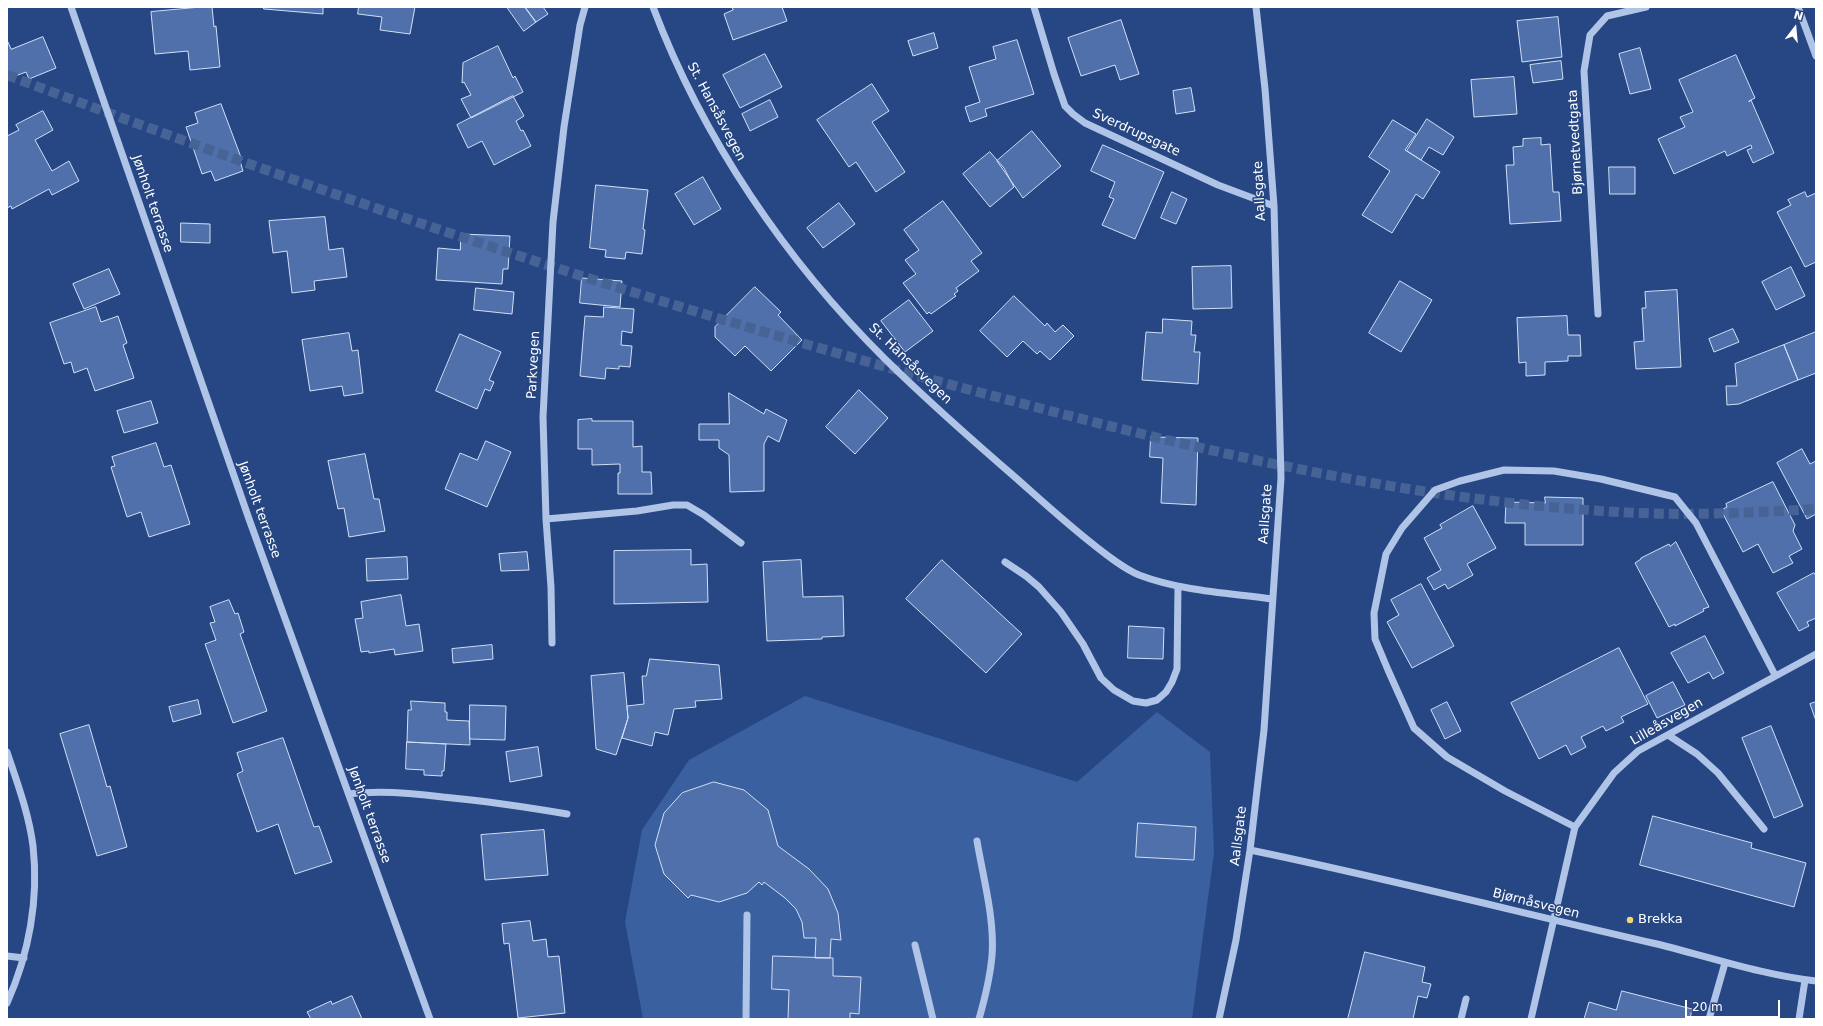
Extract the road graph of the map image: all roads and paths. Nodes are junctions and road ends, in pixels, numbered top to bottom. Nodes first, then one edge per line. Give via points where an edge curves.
1 (71, 7) edge
2 (585, 7) edge
3 (653, 7) edge
4 (1034, 7) edge
5 (1256, 7) edge
6 (1646, 7) edge
7 (1798, 7) edge
8 (1816, 56) edge
9 (1274, 206) junction
10 (1598, 314) dead end
11 (546, 519) junction
12 (741, 543) dead end
13 (1005, 562) dead end
14 (1178, 586) junction
15 (1272, 599) junction
16 (552, 643) dead end
17 (1816, 654) edge
18 (1775, 675) junction
19 (1668, 735) junction
20 (7, 753) edge
21 (349, 794) junction
22 (568, 814) dead end
23 (1575, 827) junction
24 (1764, 829) dead end
25 (977, 841) dead end
26 (1250, 850) junction
27 (747, 915) dead end
28 (1555, 921) junction
29 (915, 945) dead end
30 (7, 956) edge
31 (24, 958) junction
32 (1725, 963) junction
33 (1805, 980) junction
34 (1816, 981) edge
35 (1466, 998) dead end
36 (7, 1003) edge
37 (430, 1019) edge
38 (746, 1019) edge
39 (933, 1019) edge
40 (979, 1019) edge
41 (1219, 1019) edge
42 (1461, 1019) edge
43 (1531, 1019) edge
44 (1709, 1019) edge
45 (1799, 1019) edge

1 - 21 street, Jønholt terrasse via 249,519
2 - 11 street, Parkvegen via 564,127 553,222 543,417
3 - 14 street, St. Hansåsvegen via 669,50 729,164 764,216 842,313 909,382 1069,525 1112,559 1138,574
4 - 9 street, Sverdrupsgate via 1060,92 1073,114 1085,123 1218,185
5 - 9 street, Aallsgate
6 - 10 street, Bjørnetvedtgata via 1607,16 1590,35 1584,71
7 - 8 street
9 - 15 street, Aallsgate via 1281,478
11 - 12 street via 673,505 687,506 704,515
11 - 16 street, Parkvegen
13 - 14 street via 1039,587 1061,612 1101,678 1114,690 1133,701 1146,703 1157,700 1166,692 1177,669
14 - 15 street, St. Hansåsvegen
15 - 26 street, Aallsgate via 1264,730
17 - 18 street, Lilleåsvegen
18 - 19 street, Lilleåsvegen
18 - 23 street via 1696,523 1676,497 1554,471 1504,470 1435,490 1402,528 1386,554 1374,613 1376,639 1388,670 1414,728 1446,758
19 - 23 street, Lilleåsvegen via 1638,751 1614,772
19 - 24 street via 1718,773
20 - 31 street via 26,811 33,845 34,904
21 - 22 street via 372,791 420,794 496,802
21 - 37 street, Jønholt terrasse
23 - 28 street, Lilleåsvegen
25 - 40 street via 991,923 992,954 989,984
26 - 28 street, Bjørnåsvegen via 1333,867
26 - 41 street, Aallsgate via 1236,940
27 - 38 street
28 - 32 street, Bjørnåsvegen
28 - 43 street
29 - 39 street
30 - 31 street
31 - 36 street
32 - 33 street, Bjørnåsvegen
32 - 44 street
33 - 34 street, Bjørnåsvegen
33 - 45 street
35 - 42 street

